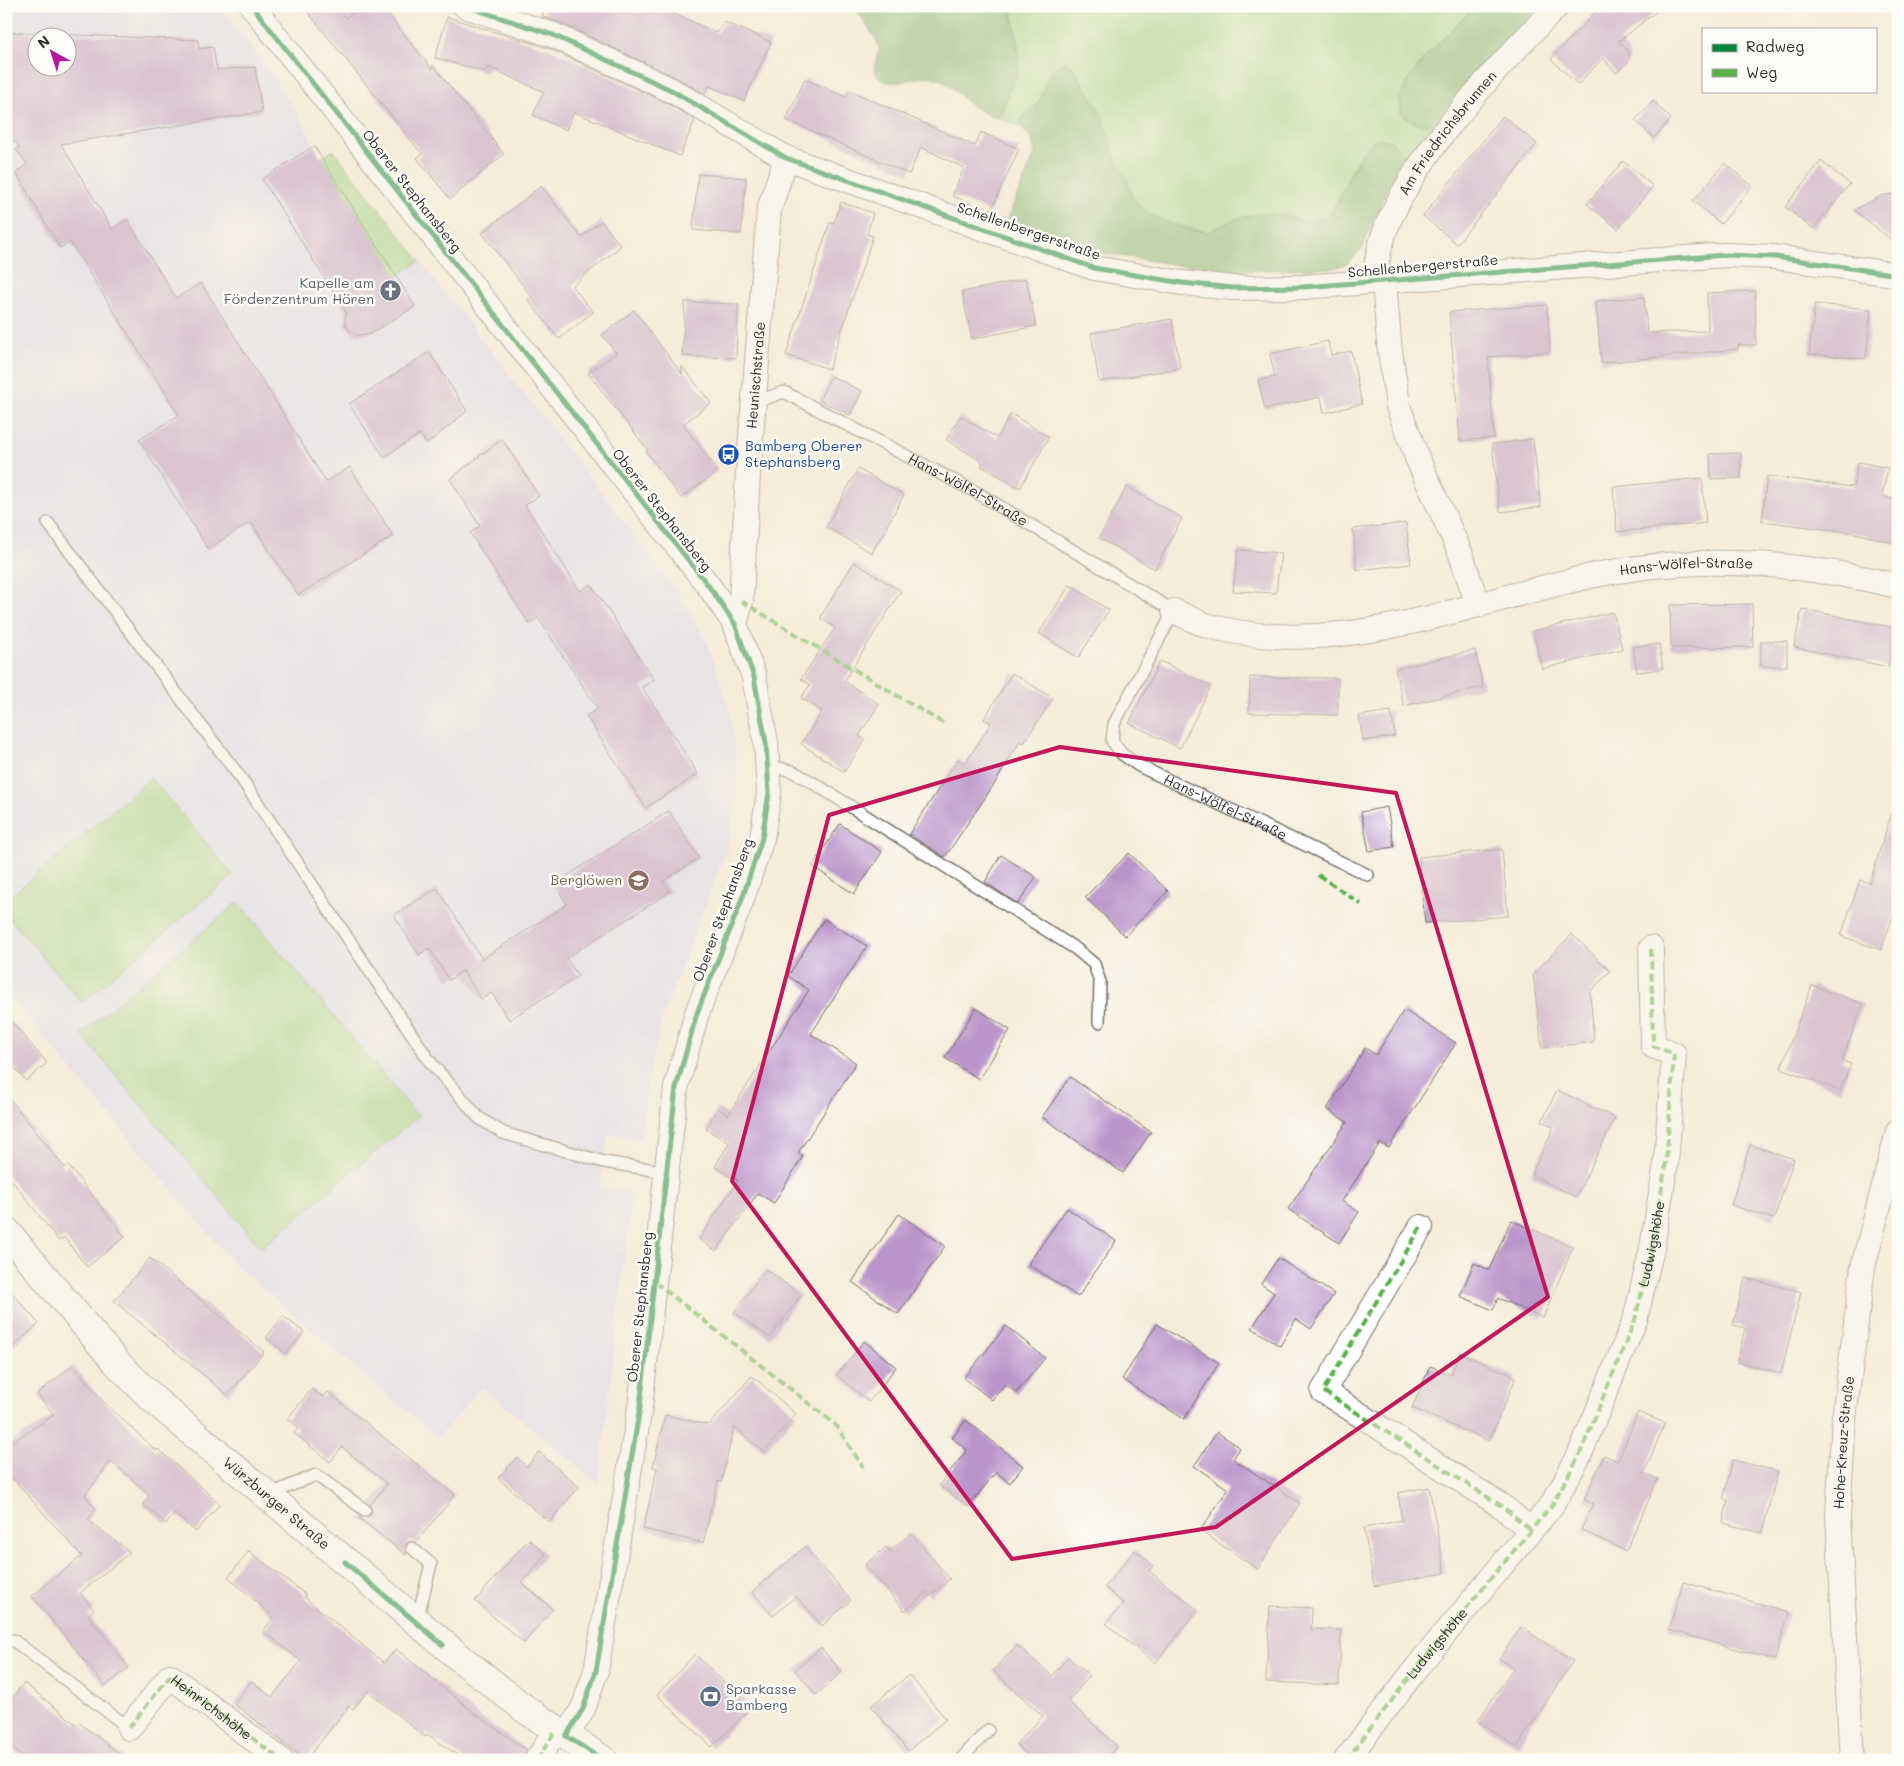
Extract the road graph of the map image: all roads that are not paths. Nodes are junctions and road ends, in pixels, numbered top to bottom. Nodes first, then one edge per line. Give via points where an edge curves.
1 (252, 6) edge
2 (465, 6) edge
3 (1558, 6) edge
4 (786, 158) junction
5 (1898, 275) edge
6 (1380, 281) junction
7 (755, 402) junction
8 (48, 523) dead end
9 (1898, 586) edge
10 (1478, 604) junction
11 (1174, 611) junction
12 (735, 624) junction
13 (767, 765) junction
14 (1368, 875) dead end
15 (1651, 948) dead end
16 (1099, 1022) dead end
17 (1898, 1131) edge
18 (666, 1172) junction
19 (1421, 1227) dead end
20 (6, 1231) edge
21 (265, 1496) junction
22 (365, 1510) dead end
23 (1531, 1530) junction
24 (412, 1548) dead end
25 (417, 1622) junction
26 (13, 1640) dead end
27 (129, 1728) joint
28 (988, 1730) dead end
29 (561, 1733) junction
30 (282, 1760) edge
31 (537, 1760) edge
32 (603, 1760) edge
33 (960, 1760) edge
34 (1346, 1760) edge
35 (1852, 1760) edge

1 - 12 street, Oberer Stephansberg via 708,585
2 - 4 street, Schellenbergerstraße via 553,35 671,90
3 - 6 street, Am Friedrichsbrunnen via 1512,52 1431,148 1396,206 1379,246 1375,267
4 - 6 street, Schellenbergerstraße via 1094,268 1233,288
4 - 7 street, Heunischstraße via 769,210
5 - 6 street, Schellenbergerstraße via 1775,257 1726,255
6 - 10 street via 1398,406 1418,460 1460,552
7 - 11 lane, Hans-Wölfel-Straße via 784,392 974,491
7 - 12 street, Heunischstraße via 741,601
8 - 18 lane via 243,781 431,1063 479,1118 503,1132 604,1162
9 - 10 street, Hans-Wölfel-Straße via 1844,573 1767,563 1698,561 1607,572
10 - 11 street, Hans-Wölfel-Straße via 1364,633 1300,637 1240,632 1216,627
11 - 14 lane, Hans-Wölfel-Straße via 1114,724 1112,741 1122,754 1139,766
12 - 13 street, Oberer Stephansberg via 754,677
13 - 16 lane via 792,771 815,784 1076,949 1094,964 1100,982
13 - 18 street, Oberer Stephansberg via 769,793 762,838 682,1060
15 - 23 street, Ludwigshöhe via 1653,1046 1674,1054 1666,1163 1652,1248 1634,1320 1601,1405 1579,1456 1552,1505
17 - 35 street, Hohe-Kreuz-Straße via 1862,1267 1844,1418 1838,1516
18 - 29 street, Oberer Stephansberg via 640,1407 596,1671 583,1709
19 - 23 street via 1323,1391 1503,1507
20 - 21 street, Würzburger Straße via 116,1362
21 - 22 lane via 316,1475
21 - 25 street, Würzburger Straße
23 - 34 street, Ludwigshöhe via 1418,1666
24 - 25 lane via 431,1564
25 - 29 street, Würzburger Straße via 494,1685
26 - 27 lane
27 - 30 street, Heinrichshöhe via 170,1676
28 - 33 lane
29 - 31 street
29 - 32 street, Würzburger Straße

